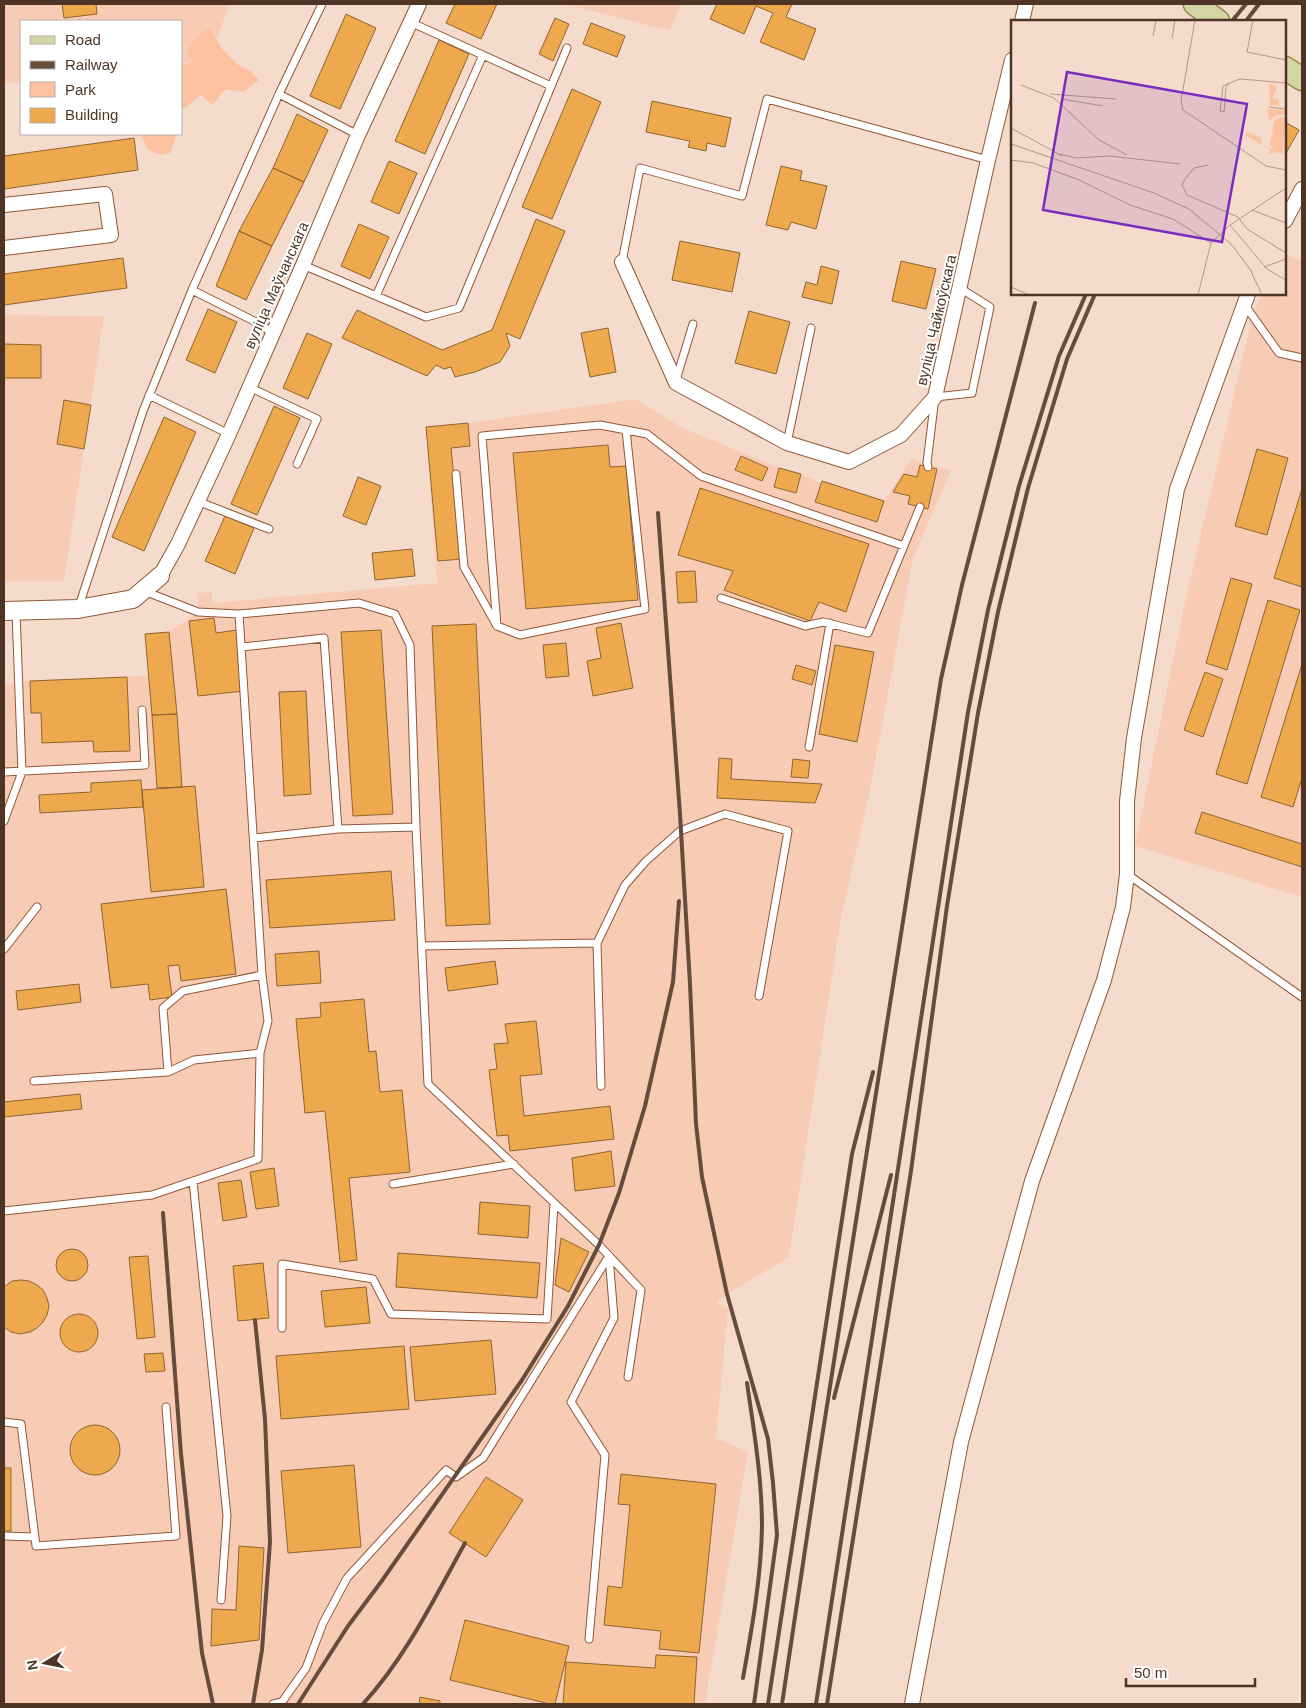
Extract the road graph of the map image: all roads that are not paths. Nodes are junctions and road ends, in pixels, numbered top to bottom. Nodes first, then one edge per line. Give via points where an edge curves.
1 (322, 4) edge
2 (418, 4) edge
3 (1026, 4) edge
4 (1196, 4) edge
5 (1022, 20) edge
6 (1217, 20) edge
7 (410, 22) junction
8 (567, 48) dead end
9 (483, 55) junction
10 (1011, 64) edge
11 (1286, 69) edge
12 (1302, 80) edge
13 (551, 86) junction
14 (278, 94) junction
15 (358, 135) junction
16 (988, 160) junction
17 (1302, 189) edge
18 (4, 205) edge
19 (1286, 219) edge
20 (4, 248) edge
21 (622, 262) joint
22 (303, 265) junction
23 (960, 288) junction
24 (192, 290) junction
25 (376, 296) junction
26 (1246, 299) edge
27 (693, 324) dead end
28 (811, 328) dead end
29 (273, 333) junction
30 (1302, 358) edge
31 (676, 383) junction
32 (249, 387) junction
33 (150, 395) junction
34 (936, 397) junction
35 (626, 430) junction
36 (228, 434) junction
37 (787, 443) junction
38 (297, 464) dead end
39 (928, 467) dead end
40 (456, 474) dead end
41 (197, 500) junction
42 (920, 507) dead end
43 (269, 530) dead end
44 (904, 546) junction
45 (160, 576) joint
46 (143, 591) junction
47 (721, 598) dead end
48 (78, 610) junction
49 (10, 611) edge
50 (239, 614) junction
51 (830, 623) junction
52 (497, 626) junction
53 (242, 647) junction
54 (142, 710) dead end
55 (809, 747) dead end
56 (4, 772) edge
57 (22, 772) junction
58 (4, 821) edge
59 (416, 827) junction
60 (338, 829) junction
61 (254, 838) junction
62 (1127, 874) junction
63 (37, 907) dead end
64 (597, 943) junction
65 (422, 946) junction
66 (4, 949) edge
67 (262, 974) junction
68 (759, 996) dead end
69 (1302, 997) edge
70 (260, 1053) junction
71 (168, 1072) junction
72 (34, 1081) dead end
73 (601, 1086) dead end
74 (514, 1164) junction
75 (193, 1181) junction
76 (393, 1184) dead end
77 (554, 1203) junction
78 (4, 1211) edge
79 (609, 1256) junction
80 (282, 1328) dead end
81 (628, 1377) dead end
82 (166, 1407) dead end
83 (4, 1422) edge
84 (4, 1536) edge
85 (35, 1536) junction
86 (221, 1600) dead end
87 (589, 1639) dead end
88 (272, 1704) edge
89 (912, 1704) edge

1 - 14 lane
2 - 7 street, вуліца Маўчанскага
3 - 5 street
4 - 6 main road
7 - 9 lane
7 - 15 street, вуліца Маўчанскага
8 - 13 lane
9 - 13 lane
9 - 25 lane
10 - 16 street, вуліца Чайкоўскага
11 - 12 main road
13 - 25 lane via 459,308 426,317
14 - 15 lane
14 - 24 lane
15 - 22 street, вуліца Маўчанскага
16 - 21 lane via 767,99 742,196 640,168
16 - 23 street, вуліца Чайкоўскага
17 - 19 street
18 - 20 street via 105,194 111,235
21 - 31 street
22 - 25 lane
22 - 29 street, вуліца Маўчанскага
23 - 34 street, вуліца Чайкоўскага
23 - 34 lane via 990,307 972,393
24 - 29 lane
24 - 33 lane
26 - 30 lane via 1279,353
26 - 62 street via 1178,489 1134,738 1127,801
27 - 31 lane
28 - 37 lane
29 - 32 street, вуліца Маўчанскага
31 - 37 street, вуліца Чайкоўскага
32 - 36 street, вуліца Маўчанскага
32 - 38 lane via 317,419
33 - 36 lane
33 - 48 lane
34 - 37 street, вуліца Чайкоўскага via 901,435 849,462
34 - 39 lane
35 - 44 lane via 647,434 701,476
35 - 52 lane via 645,609 520,635
35 - 52 lane via 600,425 482,436
36 - 41 street, вуліца Маўчанскага
40 - 52 lane via 464,567
41 - 43 lane
41 - 45 street, вуліца Маўчанскага
42 - 44 lane
44 - 51 lane via 868,632
45 - 46 street
46 - 48 street via 133,599
46 - 50 lane via 198,612
47 - 51 lane via 805,626
48 - 49 street
49 - 57 lane
50 - 53 lane
50 - 59 lane via 359,603 395,614 410,645
51 - 55 lane
53 - 60 lane via 324,638
53 - 61 lane
54 - 57 lane via 145,764
56 - 57 lane
57 - 58 lane
59 - 60 lane
59 - 65 lane
60 - 61 lane
61 - 67 lane
62 - 69 lane
62 - 89 street via 1123,907 1104,980 1032,1181 961,1442
63 - 66 lane
64 - 65 lane
64 - 68 lane via 625,884 680,831 725,814 788,830
64 - 73 lane
65 - 74 lane via 428,1084
67 - 70 lane via 268,1021
67 - 71 lane via 183,991 163,1008
70 - 71 lane via 194,1060
70 - 75 lane via 258,1159
71 - 72 lane
74 - 76 lane
74 - 77 lane
75 - 78 lane via 152,1195
75 - 86 lane via 227,1516
77 - 79 lane
77 - 80 lane via 547,1319 391,1314 373,1280 282,1264
79 - 81 lane via 641,1290
79 - 87 lane via 614,1318 571,1402 604,1455
79 - 88 lane via 484,1458 456,1477 446,1470 347,1578 323,1622 306,1668 282,1702
82 - 85 lane via 176,1536 36,1546
83 - 85 lane via 21,1424
84 - 85 lane

